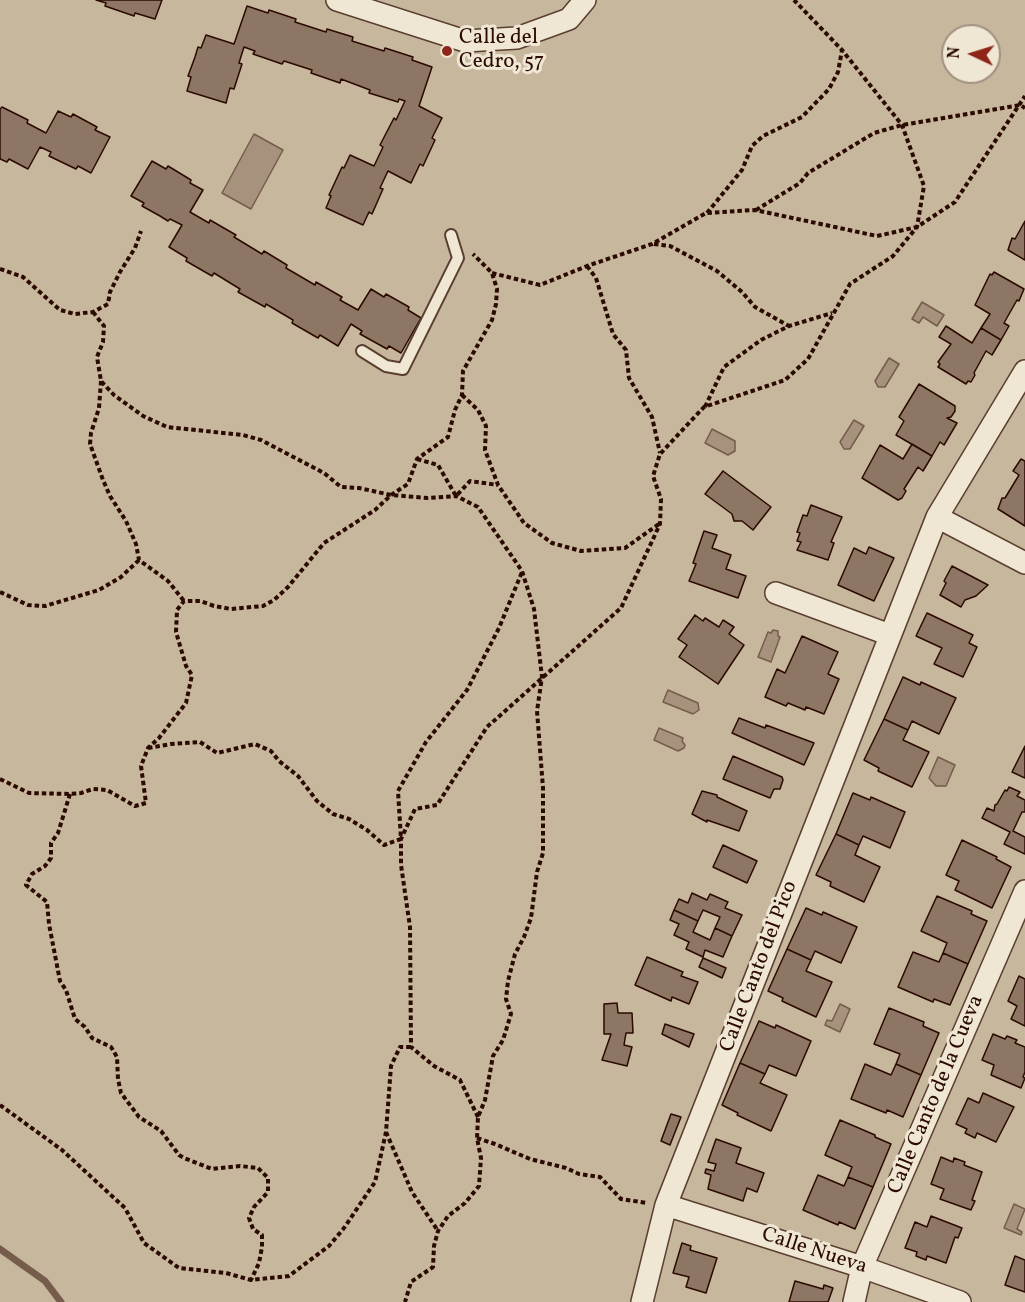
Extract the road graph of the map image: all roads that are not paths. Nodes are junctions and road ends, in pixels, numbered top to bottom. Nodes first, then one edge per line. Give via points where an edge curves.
1 (337, 0) edge
2 (585, 0) edge
3 (451, 235) road end
4 (362, 351) dead end
5 (1025, 371) edge
6 (937, 517) junction
7 (1025, 563) edge
8 (776, 593) dead end
9 (891, 635) junction
10 (1025, 891) edge
11 (666, 1205) junction
12 (862, 1267) junction
13 (642, 1302) edge
14 (854, 1302) edge
15 (960, 1302) edge

1 - 2 street via 465,41 517,38 569,19
3 - 4 lane via 458,258 403,369 386,366
5 - 6 street, Calle Canto del Pico
6 - 7 street
6 - 9 street, Calle Canto del Pico
8 - 9 street
9 - 11 street, Calle Canto del Pico
10 - 12 street, Calle Canto de la Cueva
11 - 12 street, Calle Nueva
11 - 13 street, Calle Canto del Pico
12 - 14 street, Calle Canto de la Cueva
12 - 15 street, Calle Nueva

